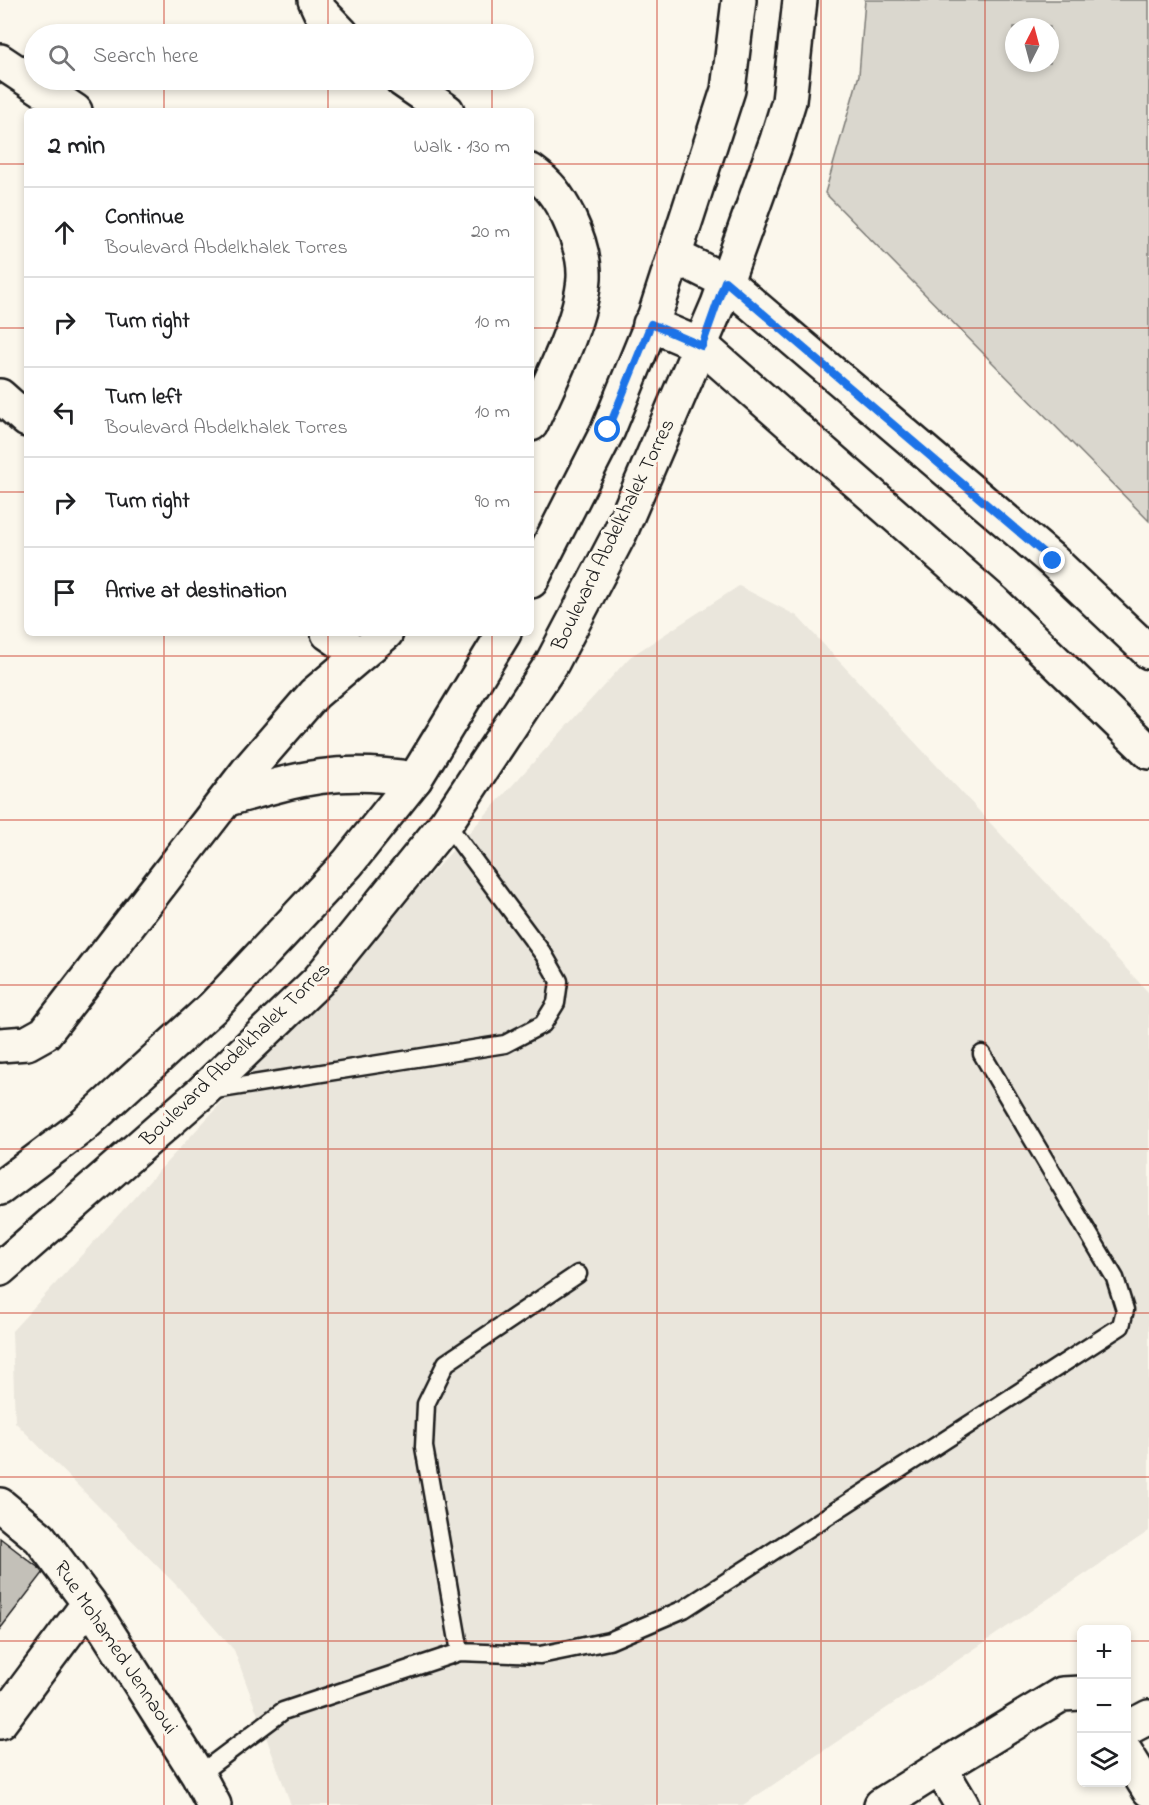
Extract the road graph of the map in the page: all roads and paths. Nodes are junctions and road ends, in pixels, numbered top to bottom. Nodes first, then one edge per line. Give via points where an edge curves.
1 (315, 0) edge
2 (740, 0) edge
3 (800, 0) edge
4 (332, 24) edge
5 (0, 61) edge
6 (24, 77) edge
7 (44, 90) edge
8 (417, 90) edge
9 (70, 108) edge
10 (443, 108) edge
11 (534, 173) edge
12 (675, 256) junction
13 (725, 281) junction
14 (651, 324) junction
15 (702, 346) junction
16 (0, 396) edge
17 (24, 417) edge
18 (534, 417) edge
19 (534, 574) edge
20 (332, 636) edge
21 (382, 636) edge
22 (502, 636) edge
23 (1149, 652) edge
24 (360, 655) junction
25 (1149, 752) edge
26 (416, 779) junction
27 (228, 799) junction
28 (446, 823) junction
29 (0, 1045) edge
30 (982, 1054) dead end
31 (202, 1092) junction
32 (0, 1188) edge
33 (0, 1269) edge
34 (578, 1274) dead end
35 (0, 1505) edge
36 (88, 1604) junction
37 (460, 1652) junction
38 (1077, 1693) edge
39 (1149, 1717) edge
40 (0, 1722) edge
41 (1131, 1726) edge
42 (1131, 1761) edge
43 (940, 1768) junction
44 (198, 1775) junction
45 (1149, 1790) edge
46 (214, 1805) edge
47 (881, 1805) edge
48 (962, 1805) edge

1 - 4 street
2 - 12 street via 728,90
3 - 13 street, Boulevard Abdelkhalek Torres via 789,101
5 - 6 street
7 - 9 street
8 - 10 street
11 - 18 street via 550,185 564,210 582,255 584,277 561,355
12 - 13 street
12 - 14 street
13 - 15 street, Boulevard Abdelkhalek Torres
13 - 23 street via 1053,561
14 - 15 street
14 - 19 street via 608,430
15 - 25 street via 994,602
15 - 28 street, Boulevard Abdelkhalek Torres via 620,533 552,663
16 - 17 street
20 - 24 street
21 - 24 street
22 - 26 street
24 - 27 street via 314,694
26 - 27 street via 373,772 314,776
26 - 32 street via 348,863 213,1007 84,1125
27 - 29 street via 45,1033 27,1043
28 - 31 street, Boulevard Abdelkhalek Torres via 318,981
28 - 31 lane via 559,981 556,1003 543,1024 505,1044
30 - 37 lane via 1115,1278 1125,1310 1121,1326 684,1609 609,1641 540,1655
31 - 33 street, Boulevard Abdelkhalek Torres
34 - 37 lane via 447,1363 426,1404 424,1447
35 - 36 street, Rue Mohamed Jennaoui via 40,1538
36 - 40 street
36 - 44 street, Rue Mohamed Jennaoui
37 - 44 lane via 283,1711
38 - 43 street via 1062,1694
39 - 41 street
42 - 45 street
43 - 47 street
43 - 48 street
44 - 46 street, Rue Mohamed Jennaoui

